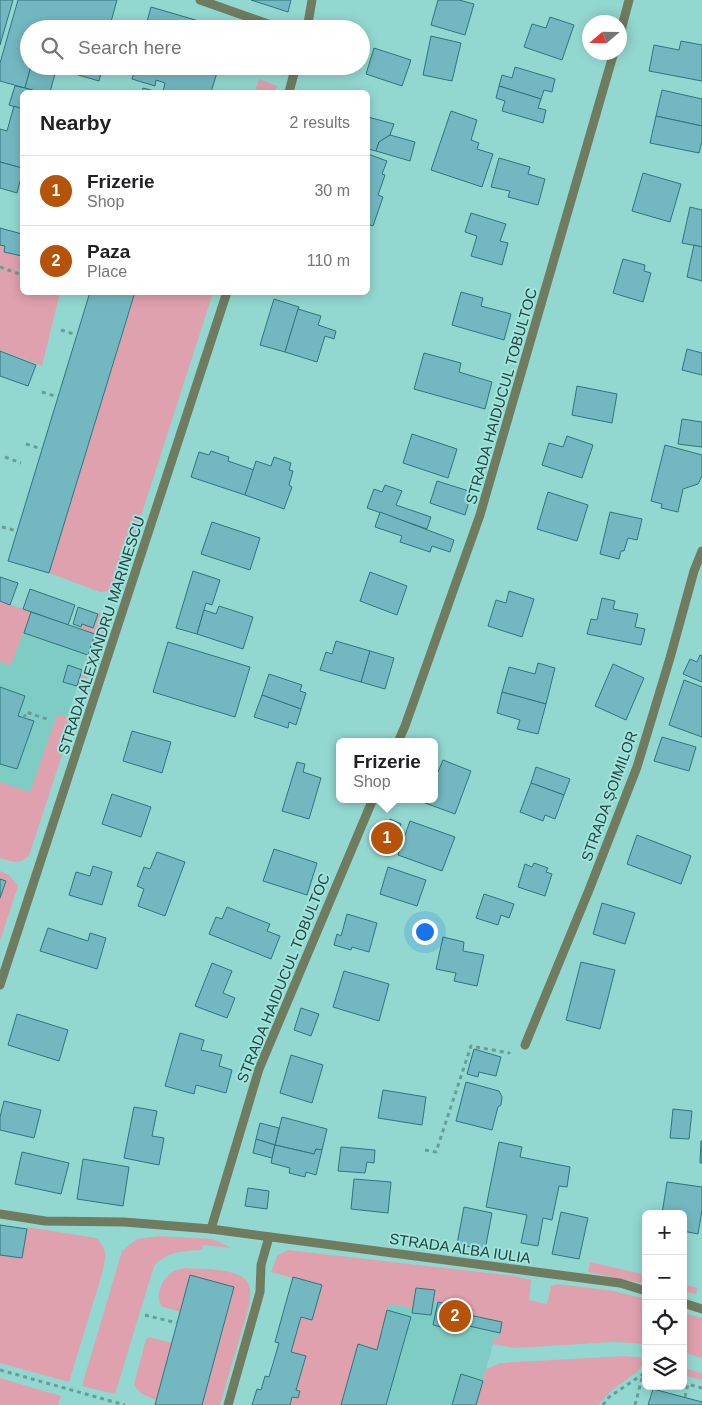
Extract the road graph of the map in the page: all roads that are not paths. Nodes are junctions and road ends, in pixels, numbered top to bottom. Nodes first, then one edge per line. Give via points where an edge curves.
1 (200, 0) edge
2 (312, 0) edge
3 (629, 0) edge
4 (625, 15) edge
5 (257, 20) edge
6 (309, 20) edge
7 (612, 60) edge
8 (293, 75) edge
9 (289, 90) edge
10 (226, 295) edge
11 (702, 551) edge
12 (400, 738) edge
13 (371, 803) edge
14 (0, 985) edge
15 (525, 1045) road end
16 (0, 1214) edge
17 (211, 1229) junction
18 (269, 1237) junction
19 (642, 1290) edge
20 (687, 1304) edge
21 (702, 1309) edge
22 (228, 1405) edge

1 - 5 street
2 - 6 street
3 - 4 street
7 - 12 street, STRADA HAIDUCUL TOBULTOC via 480,515
8 - 9 street
10 - 14 street, STRADA ALEXANDRU MARINESCU
11 - 15 street, STRADA ȘOIMILOR via 637,767
13 - 17 street, STRADA HAIDUCUL TOBULTOC via 259,1069
16 - 17 street, STRADA ALBA IULIA via 45,1222 124,1222
17 - 18 street, STRADA ALBA IULIA
18 - 19 street, STRADA ALBA IULIA via 620,1283
18 - 22 street via 260,1292
20 - 21 street

